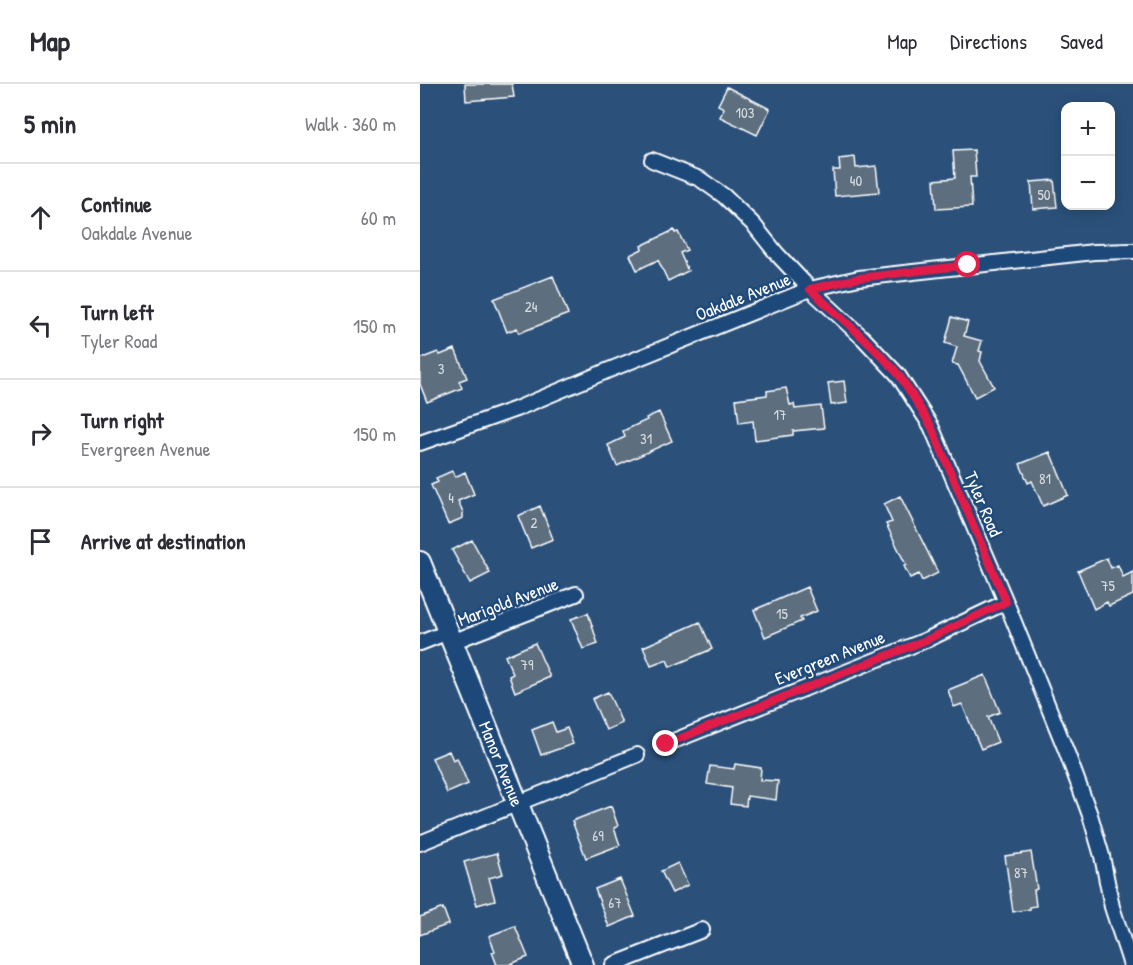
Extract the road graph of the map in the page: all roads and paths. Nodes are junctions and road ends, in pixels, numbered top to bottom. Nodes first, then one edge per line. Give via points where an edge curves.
1 (652, 160) dead end
2 (1133, 251) edge
3 (810, 289) junction
4 (420, 443) edge
5 (420, 562) edge
6 (576, 594) dead end
7 (1006, 602) junction
8 (450, 637) junction
9 (420, 643) edge
10 (666, 744) dead end
11 (637, 756) dead end
12 (518, 804) junction
13 (420, 843) edge
14 (702, 930) dead end
15 (583, 965) edge
16 (613, 965) edge
17 (1131, 965) edge

1 - 3 street, Tyler Road via 700,179 724,196
2 - 3 street, Oakdale Avenue via 859,278
3 - 4 street, Oakdale Avenue via 516,409
3 - 7 street, Tyler Road via 898,375 931,426
5 - 8 street, Manor Avenue
6 - 8 street, Marigold Avenue
7 - 10 street, Evergreen Avenue via 926,640
7 - 17 street, Tyler Road via 1090,815 1112,908
8 - 9 street, Marigold Avenue
8 - 12 street, Manor Avenue
11 - 12 street
12 - 13 street
12 - 15 street, Manor Avenue
14 - 16 street

